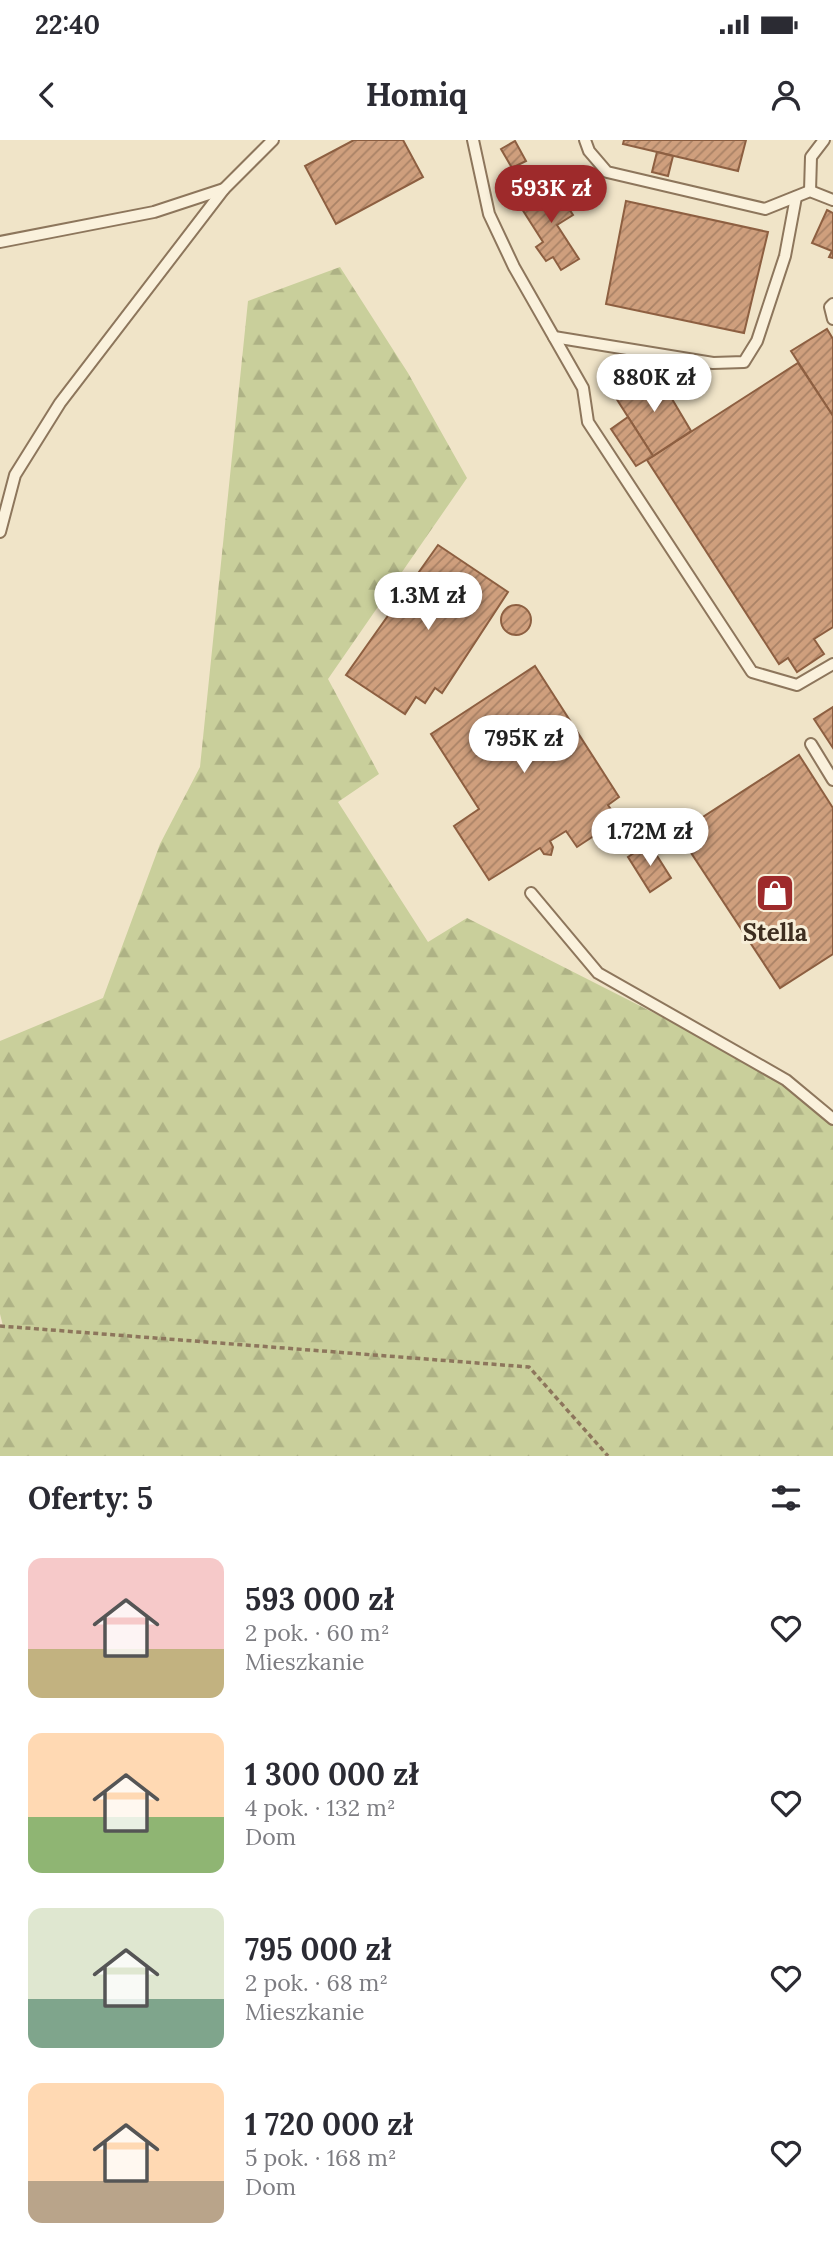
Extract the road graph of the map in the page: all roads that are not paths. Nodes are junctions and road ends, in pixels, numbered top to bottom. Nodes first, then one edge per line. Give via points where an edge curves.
1 (273, 140) edge
2 (473, 140) edge
3 (585, 140) edge
4 (824, 140) edge
5 (224, 189) junction
6 (810, 191) junction
7 (796, 197) junction
8 (833, 200) edge
9 (0, 242) edge
10 (833, 304) edge
11 (833, 319) edge
12 (554, 337) junction
13 (0, 531) edge
14 (833, 664) edge
15 (811, 744) dead end
16 (833, 780) edge
17 (531, 893) dead end
18 (833, 1119) edge

1 - 5 lane
2 - 12 lane via 489,214
3 - 7 lane via 607,172 765,209
4 - 6 lane via 811,157
5 - 9 lane via 154,212
5 - 13 lane via 60,403 15,475
6 - 7 lane
6 - 8 lane
7 - 12 lane via 785,256 757,341 744,362 713,363
10 - 11 lane
12 - 14 lane via 583,388 588,422 752,672 797,685
15 - 16 lane
17 - 18 lane via 598,973 786,1080

